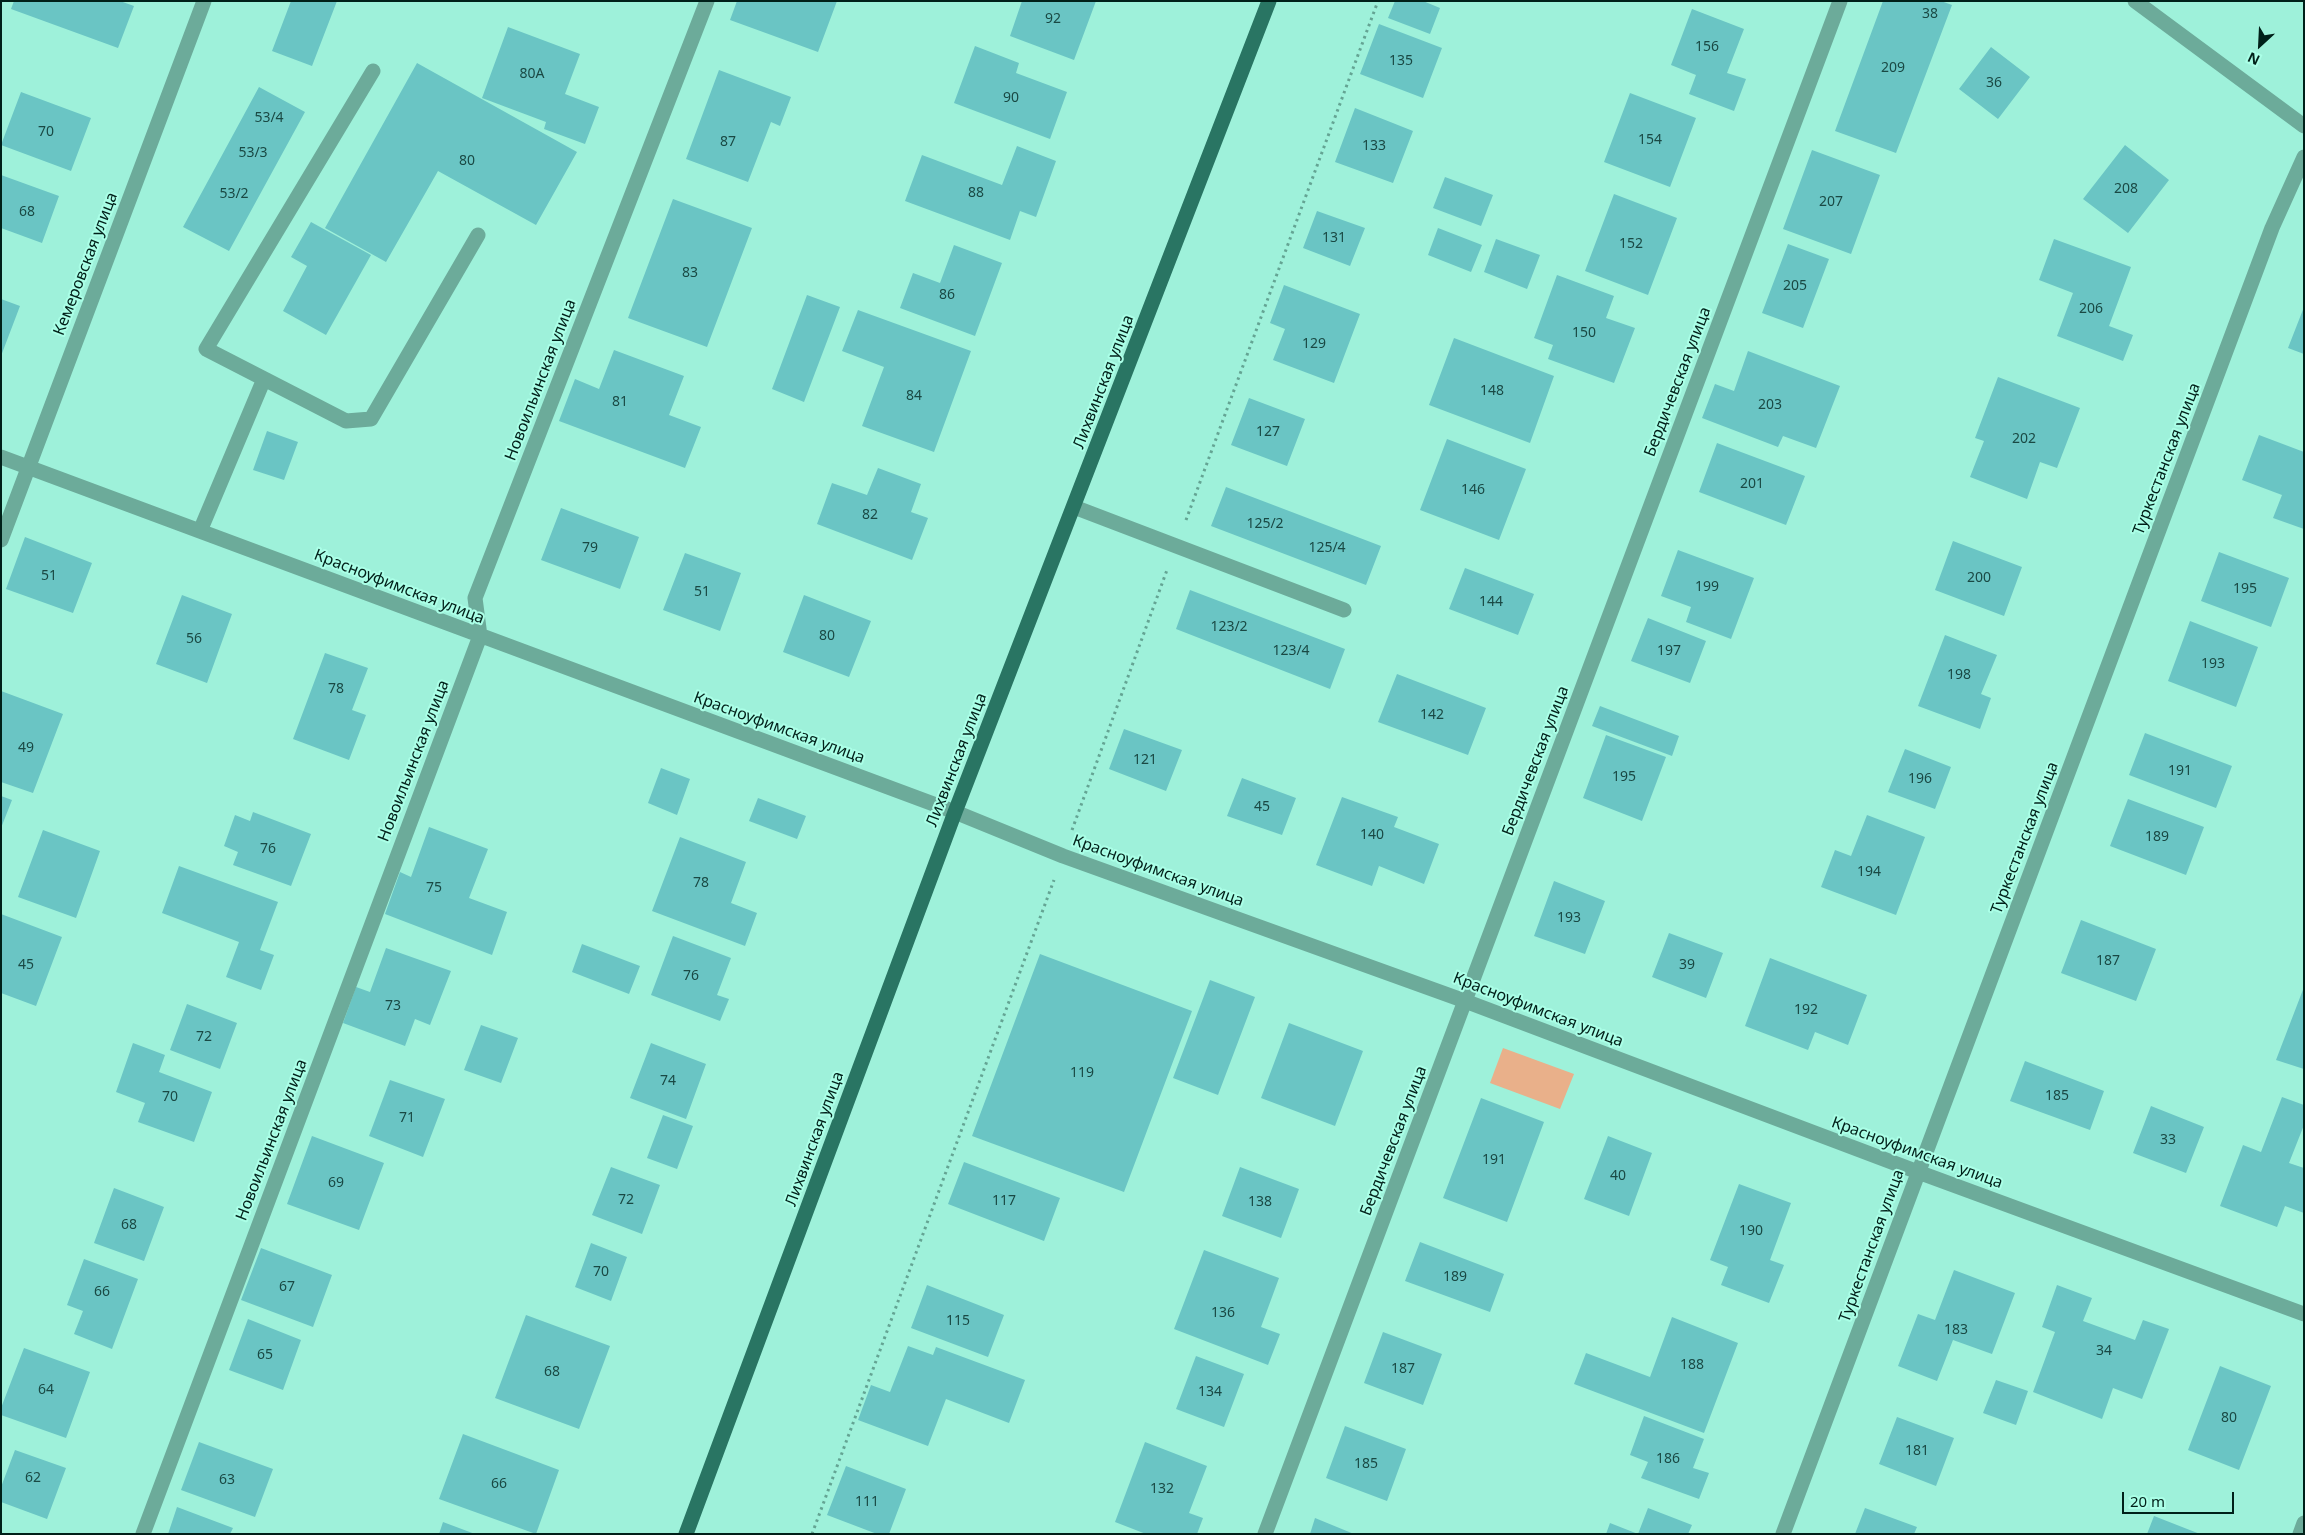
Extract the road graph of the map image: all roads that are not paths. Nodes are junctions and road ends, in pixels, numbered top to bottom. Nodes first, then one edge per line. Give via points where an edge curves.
1 (204, 1) edge
2 (708, 1) edge
3 (1269, 1) edge
4 (1840, 1) edge
5 (2135, 1) edge
6 (373, 71) dead end
7 (2304, 126) edge
8 (2304, 157) edge
9 (478, 235) dead end
10 (264, 379) junction
11 (1, 457) edge
12 (29, 467) junction
13 (1074, 507) junction
14 (200, 531) junction
15 (1, 540) edge
16 (1344, 610) dead end
17 (480, 636) junction
18 (955, 812) junction
19 (1465, 1001) junction
20 (1918, 1172) junction
21 (2304, 1314) edge
22 (2304, 1522) edge
23 (143, 1534) edge
24 (686, 1534) edge
25 (1265, 1534) edge
26 (1783, 1534) edge
27 (2300, 1534) edge

1 - 12 street, Кемеровская улица
2 - 17 street, Новоильинская улица via 476,598
3 - 13 main road, Лихвинская улица
4 - 19 street, Бердичевская улица
5 - 7 street
6 - 10 street via 206,349
8 - 20 street, Туркестанская улица via 2272,228
9 - 10 street via 371,419 346,421
10 - 14 street
11 - 12 street, Красноуфимская улица
12 - 14 street, Красноуфимская улица
12 - 15 street, Кемеровская улица
13 - 16 street
13 - 18 main road, Лихвинская улица
14 - 17 street, Красноуфимская улица
17 - 18 street, Красноуфимская улица
17 - 23 street, Новоильинская улица
18 - 19 street, Красноуфимская улица via 1063,856
18 - 24 main road, Лихвинская улица
19 - 20 street, Красноуфимская улица
19 - 25 street, Бердичевская улица
20 - 21 street, Красноуфимская улица
20 - 26 street, Туркестанская улица
22 - 27 street

